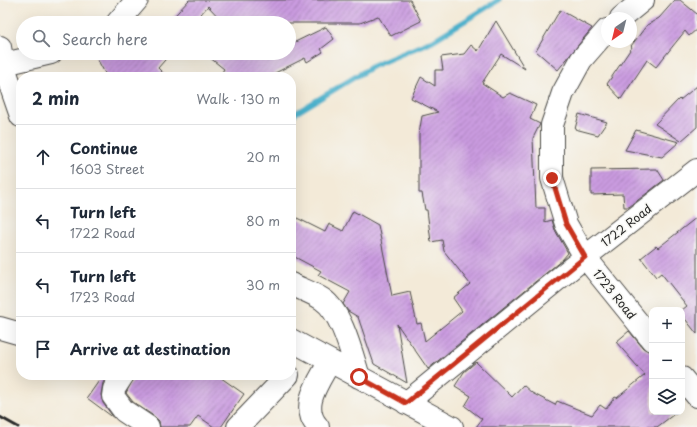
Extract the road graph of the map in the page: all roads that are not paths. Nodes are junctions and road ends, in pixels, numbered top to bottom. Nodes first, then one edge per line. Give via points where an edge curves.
1 (137, 0) edge
2 (643, 0) edge
3 (628, 12) edge
4 (123, 16) edge
5 (601, 37) edge
6 (16, 57) edge
7 (1, 59) edge
8 (16, 102) edge
9 (697, 170) edge
10 (585, 257) junction
11 (296, 286) edge
12 (0, 328) edge
13 (16, 333) edge
14 (649, 336) edge
15 (296, 343) edge
16 (320, 356) junction
17 (296, 369) edge
18 (359, 377) junction
19 (683, 379) edge
20 (120, 380) edge
21 (283, 380) edge
22 (697, 396) edge
23 (406, 403) junction
24 (148, 427) edge
25 (238, 427) edge
26 (318, 427) edge
27 (452, 427) edge

1 - 4 street
2 - 3 street
5 - 10 street, 1723 Road via 581,60 570,79 552,125 552,178 566,224
6 - 7 street
7 - 8 street
9 - 10 street, 1722 Road
10 - 14 street, 1723 Road
10 - 23 street, 1722 Road
11 - 18 street via 323,300 337,318 346,335
12 - 13 street
15 - 16 street
16 - 17 street
16 - 18 street
16 - 26 street via 309,400 311,419
18 - 23 street
19 - 22 street
20 - 24 street via 113,396 124,411
21 - 25 street
23 - 27 street

